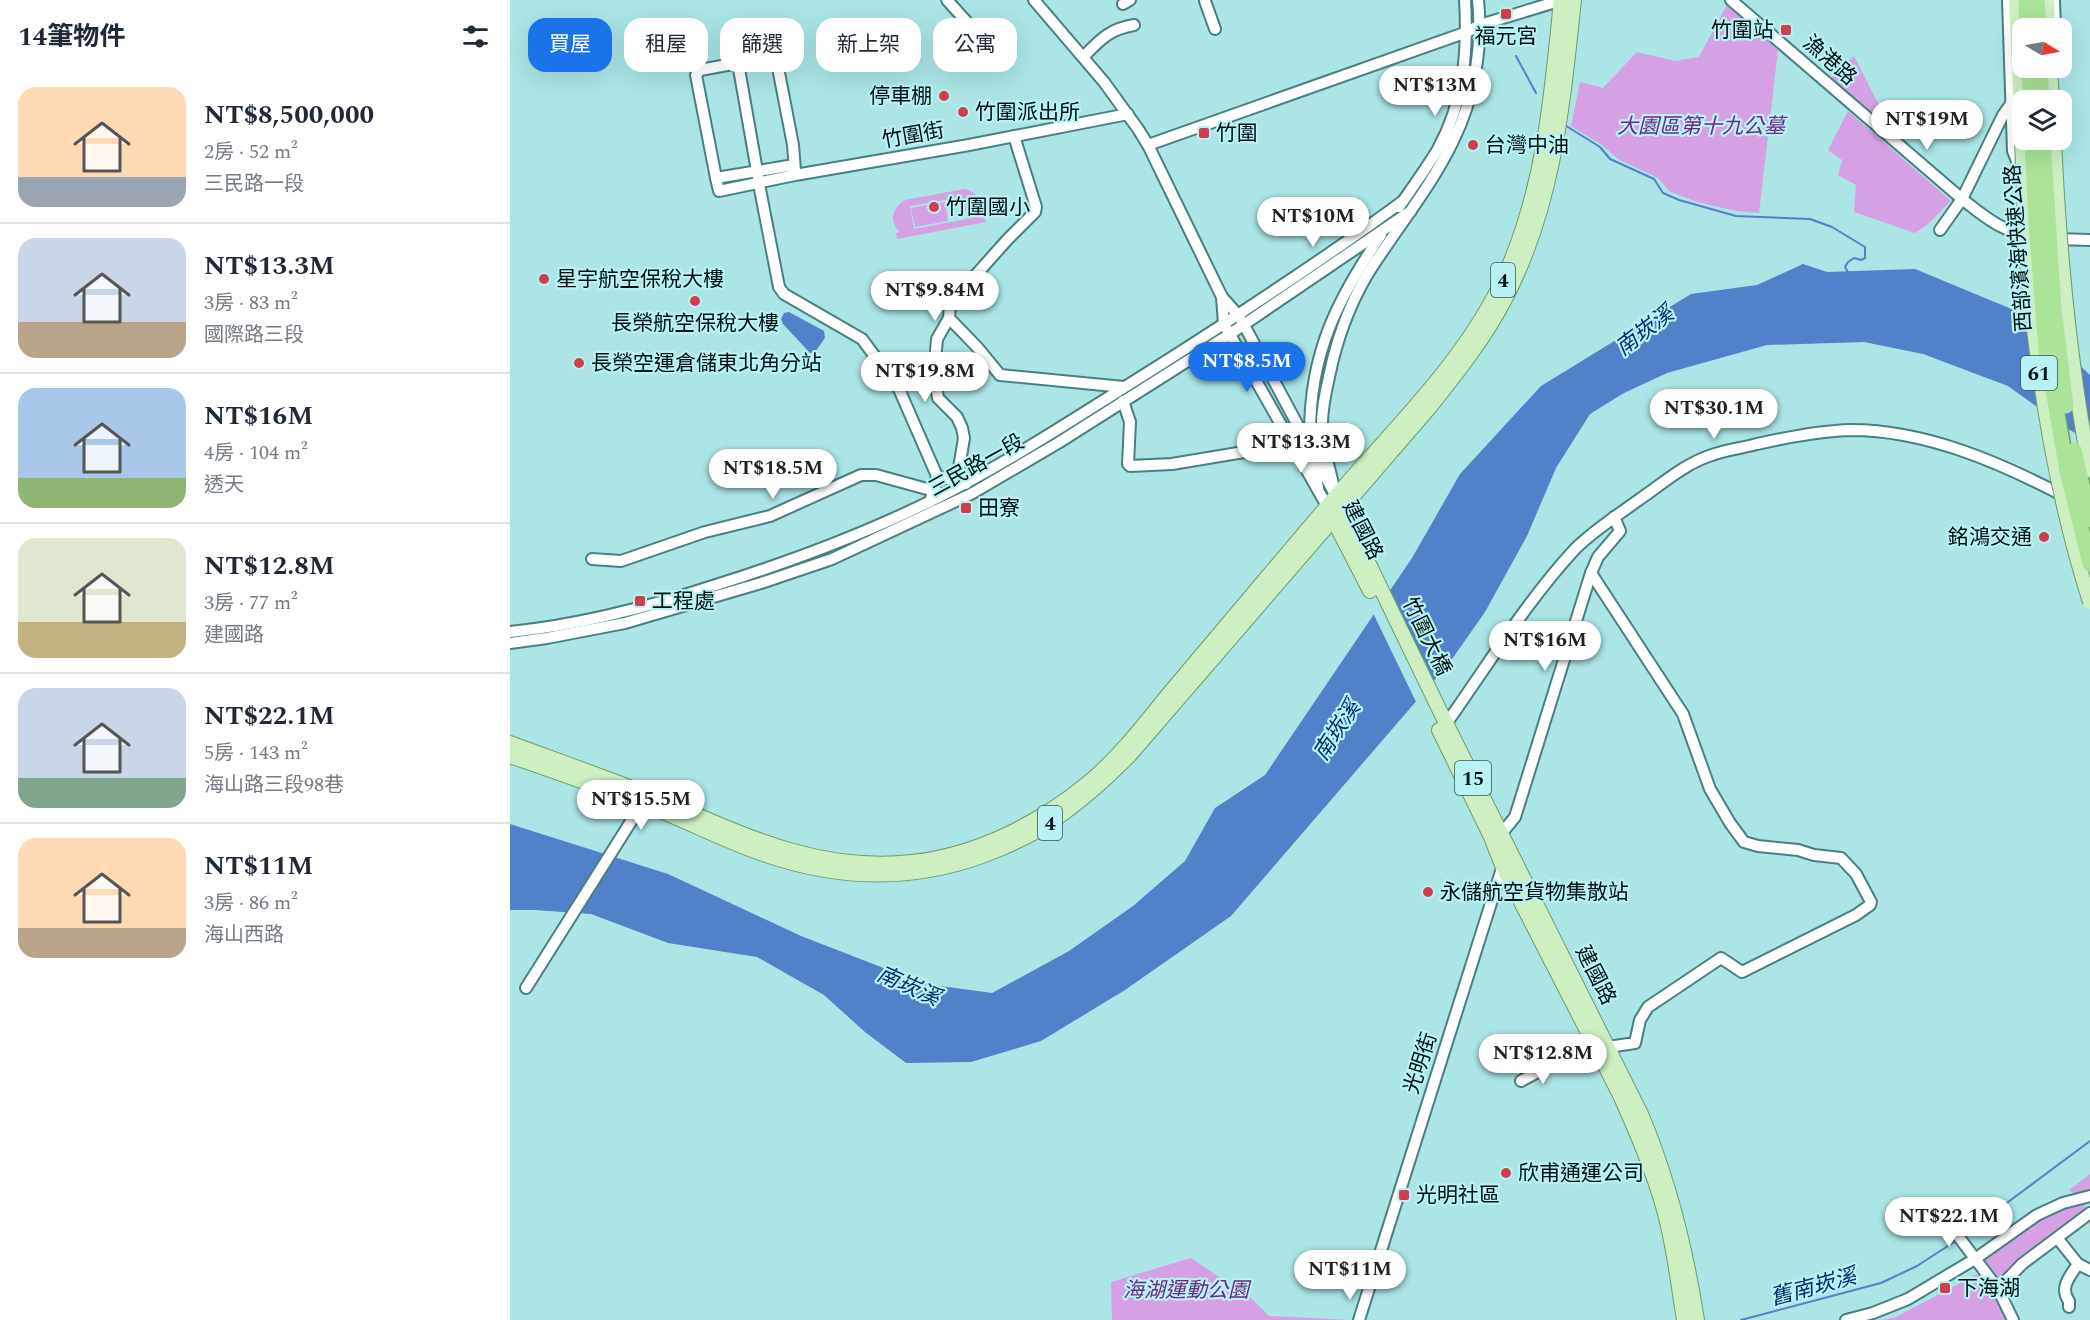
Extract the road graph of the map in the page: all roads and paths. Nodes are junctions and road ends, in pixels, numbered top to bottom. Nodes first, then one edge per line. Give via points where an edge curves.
1 (947, 0) edge
2 (1034, 0) edge
3 (1465, 0) edge
4 (1478, 0) edge
5 (1561, 0) edge
6 (1574, 0) edge
7 (1731, 0) edge
8 (2008, 0) edge
9 (2016, 0) edge
10 (2026, 0) edge
11 (2037, 0) edge
12 (2047, 0) edge
13 (2054, 0) edge
14 (2059, 0) edge
15 (1205, 1) edge
16 (2055, 15) joint
17 (963, 18) edge
18 (2027, 18) edge
19 (2038, 18) edge
20 (2048, 18) edge
21 (1134, 26) dead end
22 (1473, 28) junction
23 (1215, 29) dead end
24 (1083, 57) junction
25 (779, 72) edge
26 (2020, 90) edge
27 (2011, 104) junction
28 (1128, 114) junction
29 (1014, 135) junction
30 (1148, 145) junction
31 (2023, 150) edge
32 (2032, 150) edge
33 (2044, 150) edge
34 (2054, 150) edge
35 (2055, 150) edge
36 (794, 170) junction
37 (757, 171) junction
38 (716, 178) junction
39 (759, 184) junction
40 (1962, 199) junction
41 (1403, 201) junction
42 (1411, 211) junction
43 (1384, 230) junction
44 (1940, 230) dead end
45 (2032, 236) junction
46 (2052, 238) junction
47 (2090, 240) edge
48 (1222, 297) junction
49 (1238, 315) junction
50 (949, 318) junction
51 (1244, 325) junction
52 (1227, 329) junction
53 (1124, 387) junction
54 (1123, 401) junction
55 (1289, 437) junction
56 (1313, 456) junction
57 (2090, 470) edge
58 (937, 476) junction
59 (965, 483) junction
60 (1318, 488) junction
61 (970, 494) junction
62 (935, 495) junction
63 (1335, 507) junction
64 (2090, 510) edge
65 (1614, 518) junction
66 (2090, 520) edge
67 (592, 559) dead end
68 (2090, 564) edge
69 (1591, 573) junction
70 (1374, 587) joint
71 (2090, 602) edge
72 (510, 632) edge
73 (510, 643) edge
74 (1435, 712) junction
75 (1446, 724) junction
76 (510, 743) edge
77 (510, 756) edge
78 (642, 804) junction
79 (1505, 841) junction
80 (1502, 865) junction
81 (526, 988) dead end
82 (1593, 1042) junction
83 (1608, 1047) junction
84 (1521, 1081) dead end
85 (2090, 1196) edge
86 (2090, 1214) edge
87 (1946, 1220) dead end
88 (2058, 1239) junction
89 (1975, 1258) junction
90 (2078, 1264) junction
91 (2090, 1270) edge
92 (1998, 1289) junction
93 (2069, 1307) dead end
94 (1689, 1313) edge
95 (1359, 1320) edge
96 (1846, 1320) edge
97 (2013, 1320) edge

1 - 17 street
2 - 24 street
3 - 22 street
4 - 22 street
5 - 22 street
5 - 63 main road, 4 via 1540,165 1524,225 1504,276 1449,366
6 - 63 main road, 4 via 1557,138 1545,195 1515,279 1466,360 1430,407
7 - 40 street, 漁港路
8 - 27 street
9 - 26 main road, 61
10 - 18 highway
11 - 19 highway
12 - 20 main road
13 - 16 street
14 - 16 street
15 - 23 street
21 - 24 street via 1108,33
22 - 30 street
22 - 41 street via 1446,130
22 - 42 street via 1474,74 1465,113 1441,164
24 - 28 street
25 - 36 street
27 - 40 street
27 - 45 street via 2013,151 2028,190
28 - 29 street, 竹圍街
28 - 30 street
29 - 36 street, 竹圍街 via 916,154
29 - 50 street via 1035,212 950,304
30 - 48 street
31 - 71 main road, 61, bridge via 2028,269 2043,401 2068,529
32 - 68 highway, 西部濱海快速公路 / 61, bridge via 2046,350 2067,471
33 - 66 highway, 西部濱海快速公路 / 61, bridge via 2063,387
34 - 46 street via 2049,188
35 - 57 main road, 61, bridge via 2061,267
36 - 37 street
36 - 39 street, 竹圍街
37 - 38 street
37 - 38 street via 738,63 700,70 696,75
37 - 39 street
38 - 39 street, 竹圍街 via 719,191
39 - 58 street via 779,287 784,294 862,339 899,389
40 - 44 street
40 - 45 street, 漁港路 via 1996,224 2016,234
41 - 43 street
41 - 49 street, 三民路一段
42 - 43 street, 三民路一段
42 - 63 street via 1367,276 1330,368 1322,431
43 - 51 street, 三民路一段
43 - 56 street via 1337,306 1323,342 1312,397
45 - 46 street, 漁港路
46 - 47 street, 漁港路
48 - 49 street
48 - 52 street
49 - 51 street
49 - 52 street, 三民路一段
50 - 53 street via 1000,375
50 - 59 street via 937,339 934,373 938,398 962,428 958,468
51 - 52 street, 三民路一段
51 - 56 street
52 - 53 street, 三民路一段
52 - 54 street, 三民路一段
52 - 55 street
53 - 59 street, 三民路一段
54 - 55 street via 1130,422 1130,466 1172,464 1250,451
54 - 61 street, 三民路一段
55 - 60 street
56 - 60 street
56 - 63 street
58 - 59 street
58 - 62 street
59 - 61 street
59 - 62 street, 三民路一段
60 - 63 street, 建國路
61 - 73 street, 三民路一段 via 832,559 761,584 625,623
62 - 67 street via 876,475 861,475 770,516 705,532 621,561
62 - 72 street, 三民路一段 via 827,547 753,574 651,606
63 - 70 main road, 建國路 / 15
63 - 76 main road, 4 via 1090,781 1003,837 956,853 886,864 821,859 772,846
63 - 78 main road, 4 via 1129,756 1096,788 1046,826 979,858 914,874 839,872 770,856
64 - 65 street via 2026,477 1958,450 1927,440 1852,430 1818,432 1709,456 1682,469
65 - 69 street, 光明街 via 1620,531 1598,557
65 - 75 street via 1577,548 1541,589
69 - 79 street, 光明街
69 - 83 street via 1683,714 1710,789 1744,842 1841,858 1856,874 1871,902 1856,915 1742,972 1721,958 1648,1007 1640,1020 1635,1043
70 - 74 main road, 竹圍大橋 / 15
74 - 75 main road, 建國路 / 15
74 - 80 main road, 建國路 / 15
75 - 79 main road, 建國路 / 15
77 - 78 main road, 4
78 - 81 street
79 - 80 street, 光明街
79 - 83 main road, 建國路 / 15
80 - 82 main road, 建國路 / 15
80 - 95 street, 光明街
82 - 84 street
82 - 94 main road, 建國路 / 15 via 1630,1118 1664,1209
83 - 94 main road, 建國路 / 15 via 1641,1114 1663,1171 1679,1226
85 - 89 street via 2037,1215
86 - 88 street
87 - 89 street
88 - 90 street
88 - 92 street via 2022,1264
89 - 92 street
89 - 96 street via 1908,1299
90 - 91 street
90 - 93 street via 2064,1288
92 - 97 street

